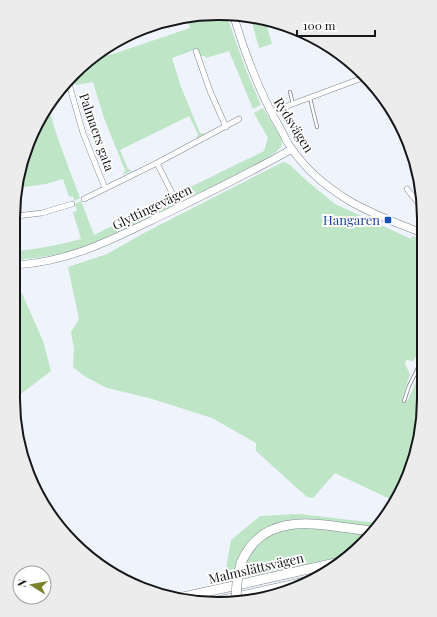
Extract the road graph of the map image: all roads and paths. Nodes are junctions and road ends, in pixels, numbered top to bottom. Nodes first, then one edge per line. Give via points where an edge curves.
1 (235, 21) edge
2 (196, 51) dead end
3 (360, 79) edge
4 (70, 87) edge
5 (290, 92) dead end
6 (309, 98) junction
7 (293, 104) junction
8 (271, 112) junction
9 (239, 119) dead end
10 (226, 127) junction
11 (317, 127) dead end
12 (292, 149) junction
13 (157, 163) junction
14 (105, 188) junction
15 (407, 189) dead end
16 (84, 199) dead end
17 (416, 201) edge
18 (72, 204) dead end
19 (179, 207) junction
20 (20, 216) edge
21 (417, 231) edge
22 (20, 263) edge
23 (417, 371) edge
24 (404, 402) dead end
25 (367, 530) edge
26 (328, 565) edge
27 (273, 589) edge
28 (250, 594) edge
29 (193, 595) edge
30 (236, 596) edge

1 - 8 street, Rydsvägen via 248,62
2 - 10 street
3 - 6 street
4 - 14 street, Palmaers gata via 83,133
5 - 7 lane
6 - 7 street
6 - 11 lane
7 - 8 street
8 - 12 street, Rydsvägen
9 - 10 street, Palmaers gata
10 - 13 street, Palmaers gata
12 - 19 street, Glyttingevägen
12 - 21 street, Rydsvägen via 318,177 348,200 379,217
13 - 14 street, Palmaers gata
13 - 19 street
14 - 16 street, Palmaers gata
15 - 17 street
18 - 20 street via 42,213
19 - 22 street, Glyttingevägen via 85,251 53,260
23 - 24 lane
25 - 30 highway, bridge via 310,523 280,527 266,533 245,555 237,578
26 - 29 highway, Malmslättsvägen
27 - 28 highway, Malmslättsvägen

